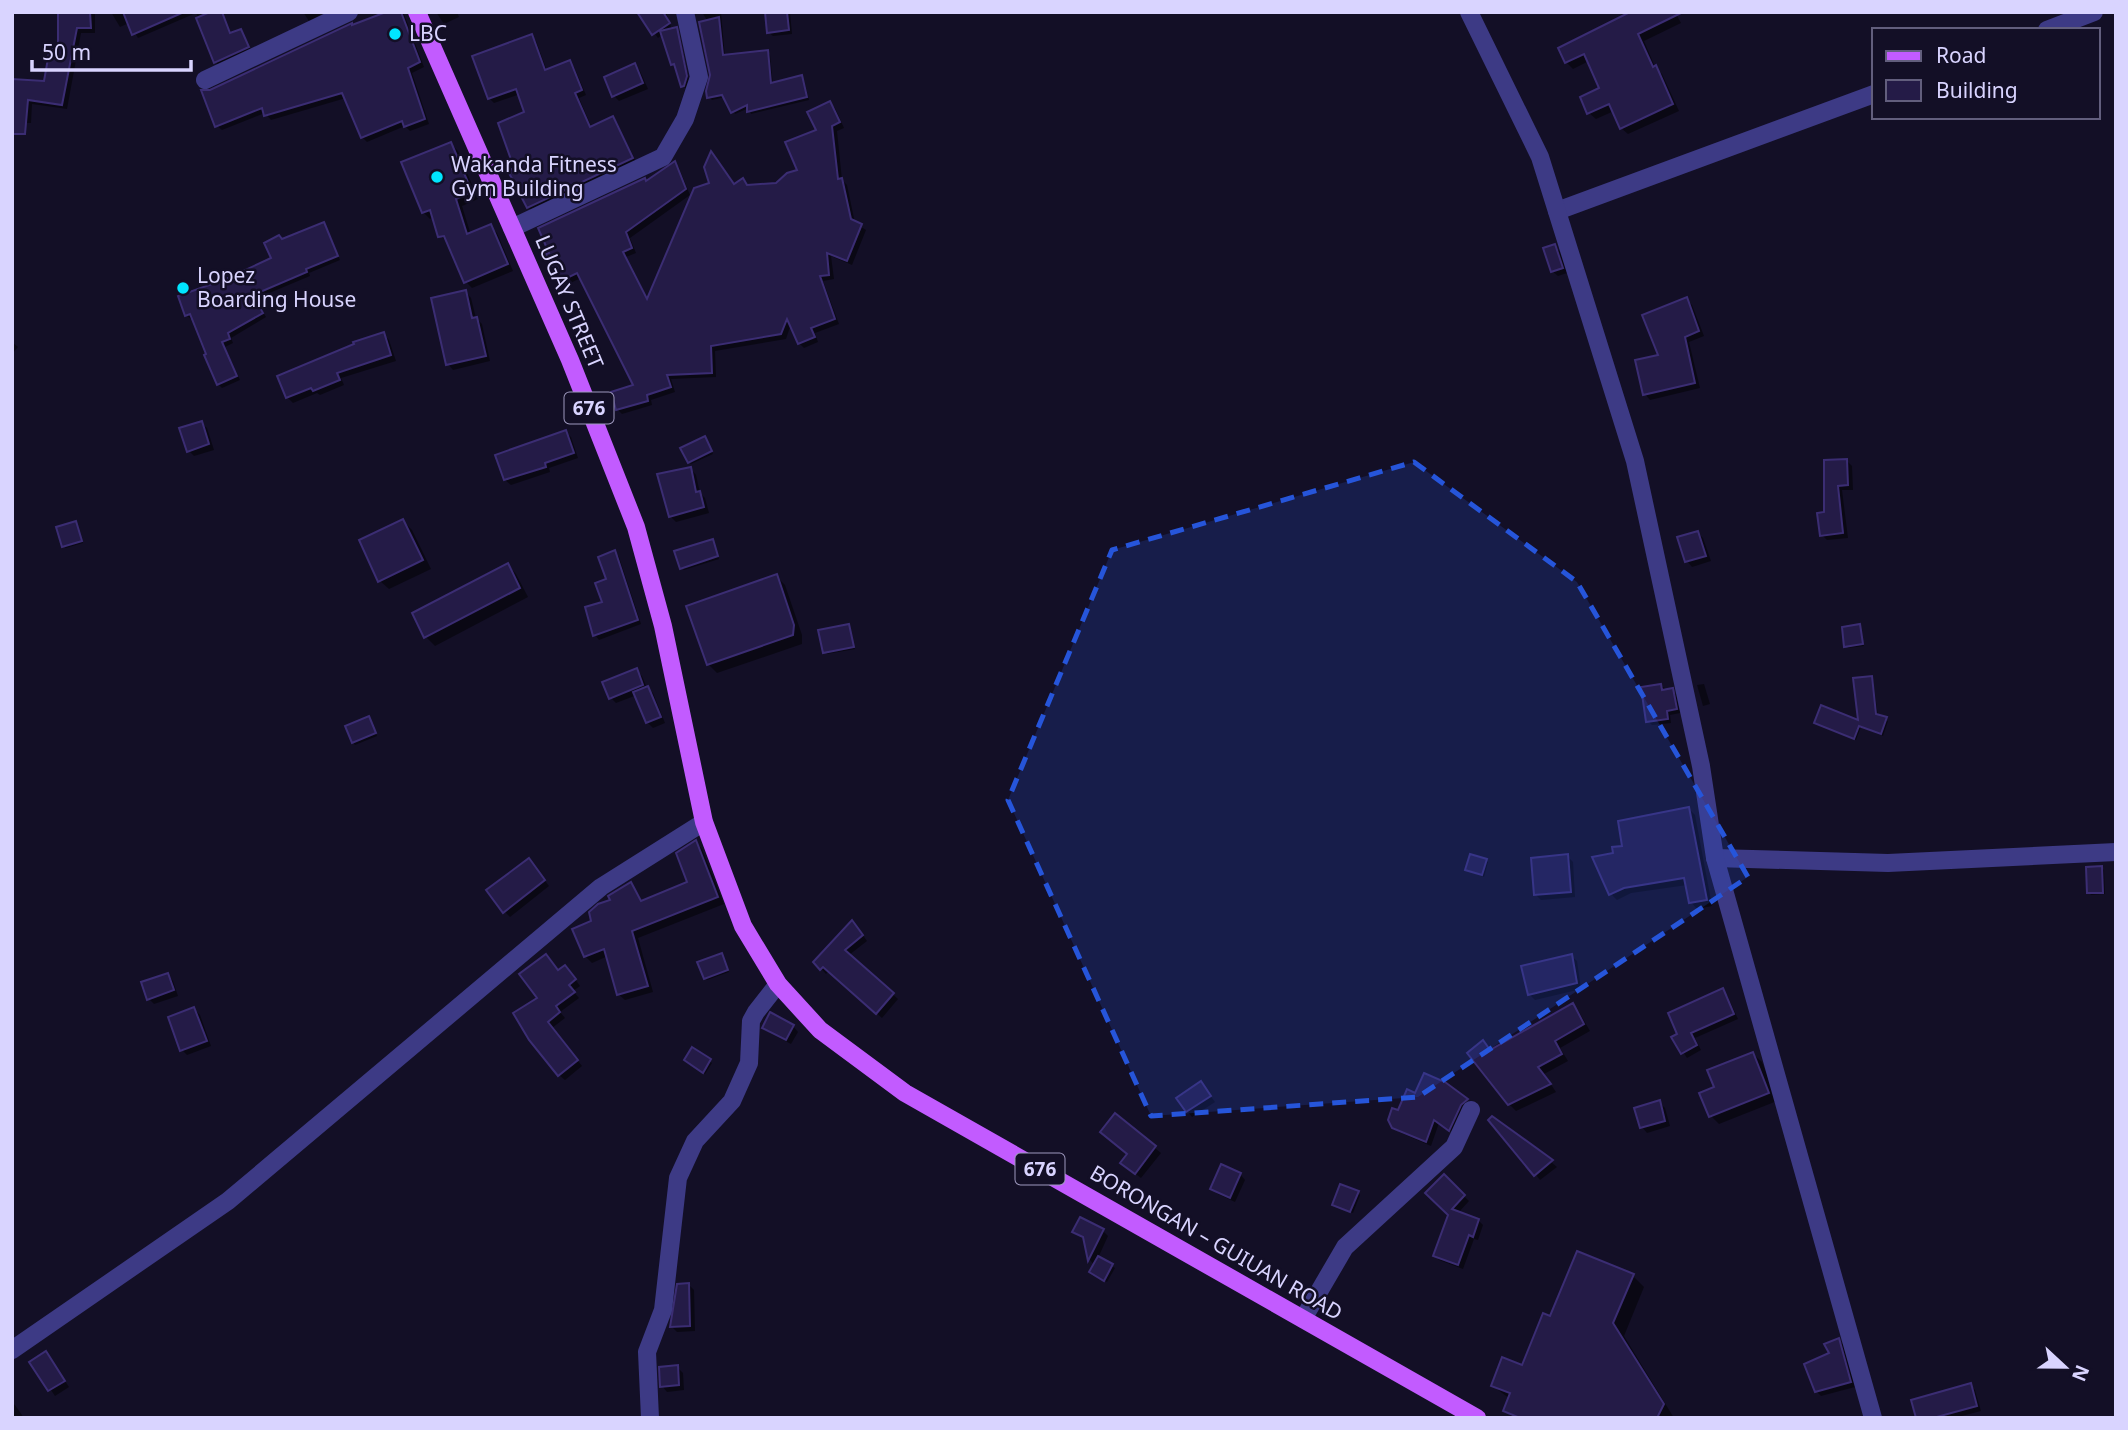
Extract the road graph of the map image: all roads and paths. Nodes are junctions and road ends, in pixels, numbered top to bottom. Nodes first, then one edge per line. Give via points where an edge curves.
1 (349, 12) edge
2 (417, 12) edge
3 (685, 12) edge
4 (1469, 12) edge
5 (2094, 12) edge
6 (2052, 28) edge
7 (205, 80) dead end
8 (1872, 95) edge
9 (1557, 211) junction
10 (512, 228) junction
11 (704, 822) junction
12 (2116, 852) edge
13 (1715, 858) junction
14 (778, 984) junction
15 (1471, 1110) dead end
16 (1303, 1319) junction
17 (12, 1350) edge
18 (650, 1418) edge
19 (1477, 1418) edge
20 (1873, 1418) edge

1 - 7 street
2 - 10 main road, LUGAY STREET / 676
3 - 10 street via 699,77 685,119 663,157
4 - 9 street via 1540,157
5 - 6 street
8 - 9 street
9 - 13 street via 1635,461 1701,766
10 - 11 main road, LUGAY STREET / 676 via 636,527 663,626
11 - 14 main road, BORONGAN – GUIUAN ROAD / 676 via 743,926
11 - 17 street via 601,887 228,1202
12 - 13 street via 1888,863
13 - 20 street
14 - 16 main road, BORONGAN – GUIUAN ROAD / 676 via 820,1030 905,1093
14 - 18 street via 751,1021 749,1063 732,1101 695,1141 678,1178 663,1310 647,1352
15 - 16 street via 1454,1147 1345,1247
16 - 19 main road, BORONGAN – GUIUAN ROAD / 676

